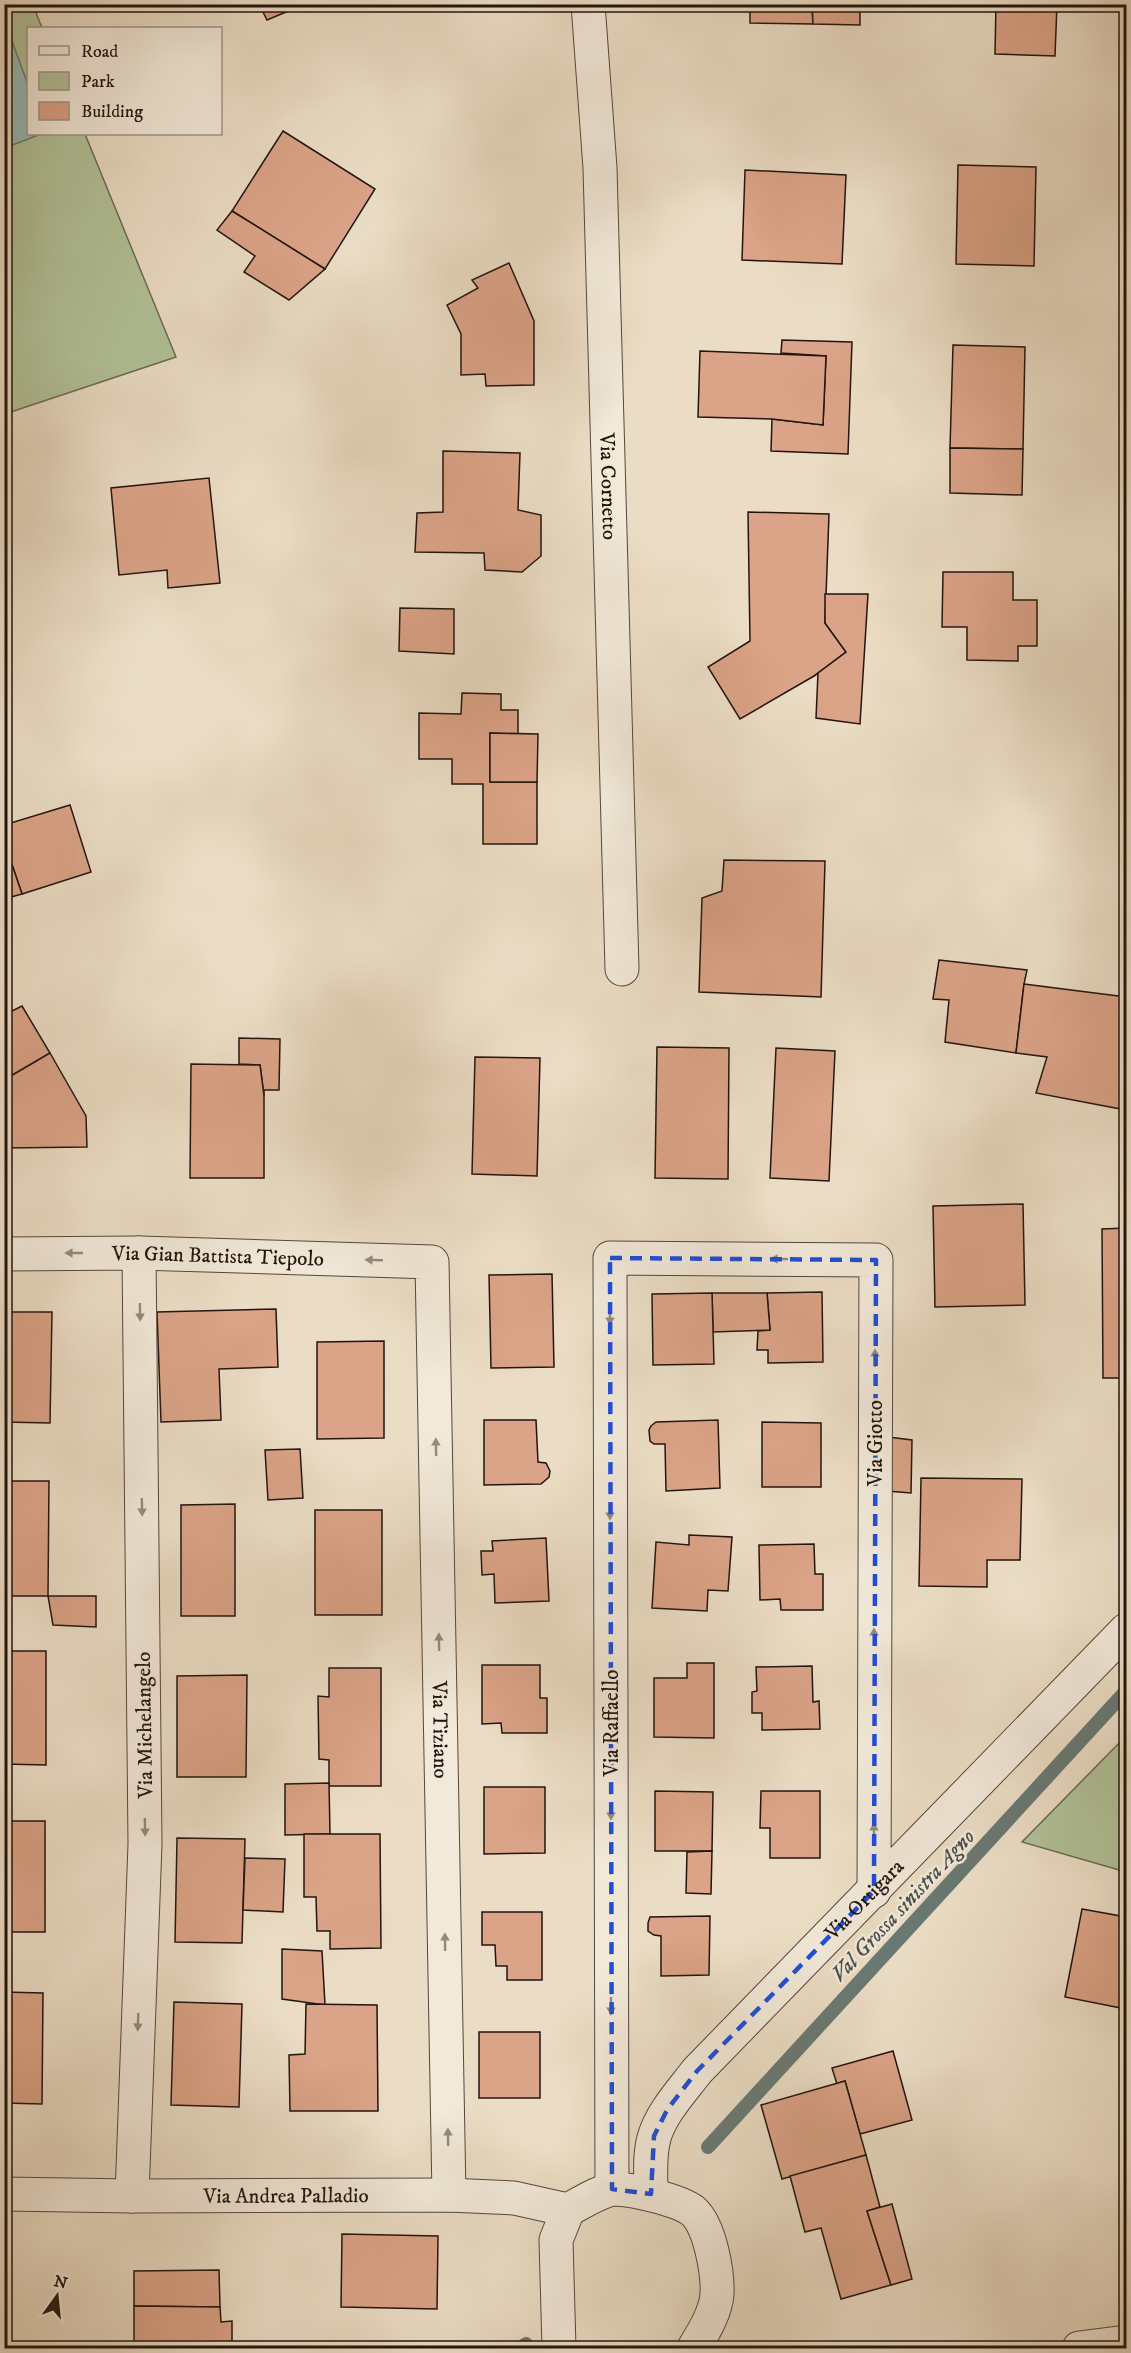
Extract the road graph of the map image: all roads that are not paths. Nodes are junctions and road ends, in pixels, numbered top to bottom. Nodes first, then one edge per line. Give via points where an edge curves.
1 (588, 4) edge
2 (622, 969) dead end
3 (139, 1253) junction
4 (4, 1254) edge
5 (610, 1258) joint
6 (432, 1262) joint
7 (1126, 1630) edge
8 (874, 1891) junction
9 (612, 2189) junction
10 (4, 2194) edge
11 (651, 2194) junction
12 (449, 2195) junction
13 (132, 2196) junction
14 (568, 2210) junction
15 (1126, 2342) edge
16 (559, 2349) edge
17 (694, 2349) edge
18 (1079, 2349) edge

1 - 2 street, Via Cornetto via 600,180
3 -> 4 street, Via Gian Battista Tiepolo
6 -> 3 street, Via Gian Battista Tiepolo
3 -> 13 street, Via Michelangelo via 145,1844
8 -> 5 street, Via Giotto via 876,1260
5 -> 9 street, Via Raffaello
12 -> 6 street, Via Tiziano
7 - 8 street, Via Ortigara
8 - 11 street, Via Ortigara via 697,2071 667,2110 654,2136
9 - 11 street
9 - 14 street
10 - 13 street, Via Andrea Palladio
11 - 17 street via 693,2212 708,2235 717,2295
12 - 13 street, Via Andrea Palladio
12 - 14 street, Via Andrea Palladio via 514,2198
14 - 16 street via 556,2240
15 - 18 street

